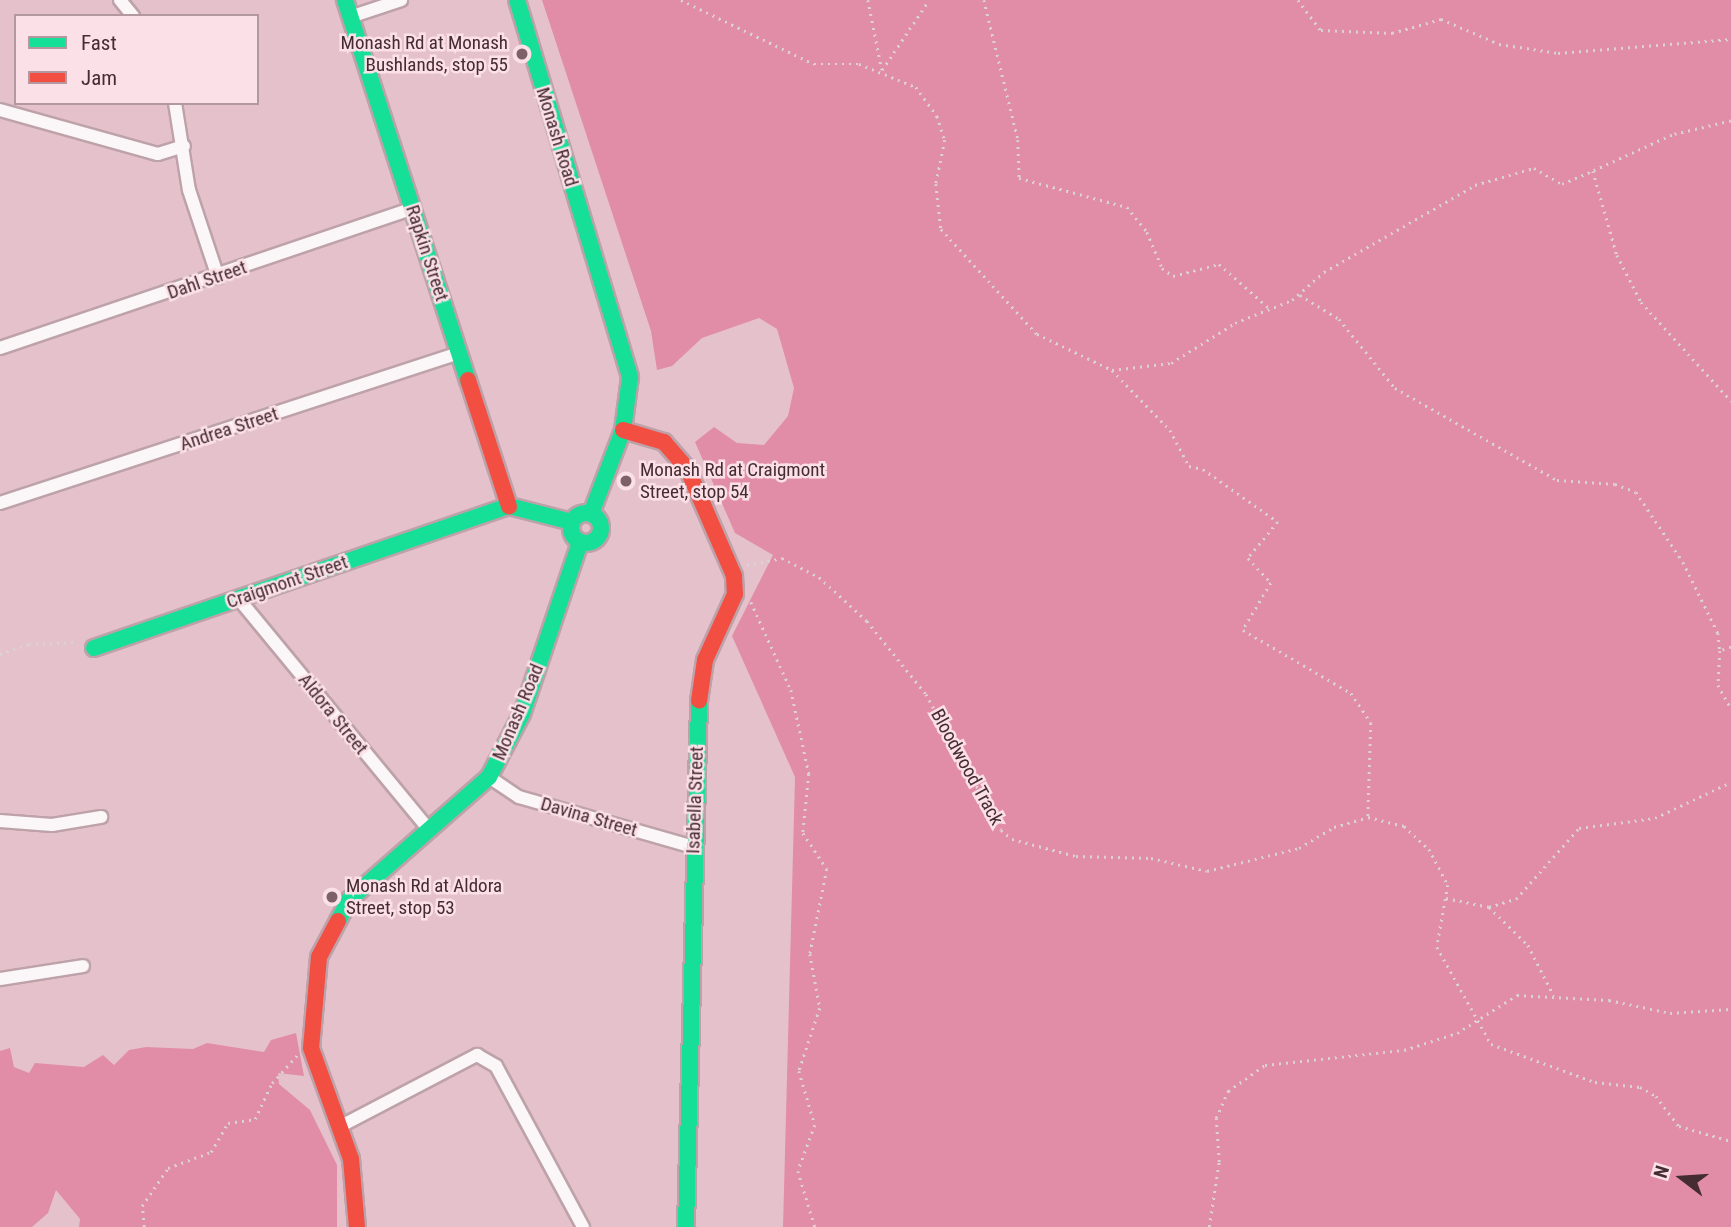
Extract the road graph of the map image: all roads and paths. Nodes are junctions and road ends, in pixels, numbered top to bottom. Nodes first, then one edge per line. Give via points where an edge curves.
1 (120, 0) edge
2 (345, 0) edge
3 (401, 0) edge
4 (517, 0) edge
5 (681, 0) edge
6 (868, 0) edge
7 (929, 0) edge
8 (984, 0) edge
9 (1298, 0) edge
10 (131, 14) edge
11 (350, 17) junction
12 (1731, 39) edge
13 (882, 69) junction
14 (174, 105) edge
15 (0, 110) edge
16 (1731, 121) edge
17 (184, 146) junction
18 (1593, 171) junction
19 (413, 208) junction
20 (218, 277) junction
21 (1300, 295) junction
22 (1270, 309) junction
23 (0, 348) edge
24 (458, 353) junction
25 (1112, 370) junction
26 (1731, 401) edge
27 (623, 430) junction
28 (0, 503) edge
29 (509, 506) junction
30 (591, 514) junction
31 (572, 522) junction
32 (580, 542) junction
33 (734, 576) junction
34 (238, 598) junction
35 (1731, 647) edge
36 (94, 648) joint
37 (1720, 651) junction
38 (0, 653) edge
39 (1731, 708) edge
40 (489, 777) junction
41 (1731, 782) edge
42 (100, 817) dead end
43 (1367, 817) junction
44 (0, 821) edge
45 (429, 830) junction
46 (693, 847) junction
47 (1446, 898) junction
48 (1489, 907) junction
49 (83, 965) dead end
50 (0, 979) edge
51 (1555, 997) junction
52 (1731, 1009) edge
53 (1476, 1023) junction
54 (311, 1048) junction
55 (339, 1128) junction
56 (1731, 1141) edge
57 (144, 1227) edge
58 (357, 1227) edge
59 (583, 1227) edge
60 (686, 1227) edge
61 (815, 1227) edge
62 (1209, 1227) edge

1 - 10 street
2 - 11 street, Rapkin Street
3 - 11 street
4 - 27 street, Monash Road via 624,351 630,377
5 - 13 path via 814,64
6 - 13 path
7 - 13 path
8 - 22 path via 1018,140 1019,178 1126,207 1147,232 1161,268 1172,276 1219,264
9 - 12 path via 1321,30 1392,33 1441,19 1499,44 1558,53
11 - 19 street, Rapkin Street
13 - 25 path via 916,87 937,116 944,140 936,184 941,229 1037,334
14 - 17 street
15 - 17 street via 158,154
16 - 18 path via 1672,135
17 - 20 street via 189,190
18 - 21 path via 1562,184 1534,168 1475,185 1324,272
18 - 26 path via 1617,255 1641,302
19 - 20 street, Dahl Street
19 - 24 street, Rapkin Street
20 - 23 street, Dahl Street
21 - 22 path
21 - 37 path via 1339,319 1395,388 1557,480 1615,484 1636,492 1683,562 1718,633
22 - 25 path via 1235,323 1171,363
24 - 28 street, Andrea Street
24 - 29 street, Rapkin Street
25 - 43 path via 1170,430 1189,466 1203,469 1278,522 1248,558 1271,583 1243,631 1351,693 1371,723
27 - 30 street, Monash Road
27 - 33 street via 664,442 688,470
29 - 31 street
29 - 34 street, Craigmont Street
30 - 31 street
30 - 32 street, Monash Road via 601,534
31 - 32 street
32 - 40 street, Monash Road via 522,714
33 - 43 path, Bloodwood Track via 754,559 782,558 819,577 867,621 926,694 1001,830 1012,839 1076,856 1151,858 1207,871 1299,848 1334,827
33 - 46 street, Isabella Street via 734,594 703,672
33 - 61 path via 791,690 809,774 803,833 827,869 810,954 820,1008 799,1071 815,1125 798,1171
34 - 36 street, Craigmont Street
34 - 45 street, Aldora Street
35 - 37 path
36 - 38 path via 73,642 29,644
37 - 39 path via 1718,685
40 - 45 street, Monash Road
40 - 46 street, Davina Street via 519,797
41 - 48 path via 1655,818 1578,828 1533,884 1516,898
42 - 44 street via 52,825
43 - 47 path via 1404,826 1429,849 1448,885
45 - 54 street, Monash Road via 366,882 330,930 312,984
46 - 60 street, Isabella Street
47 - 48 path
47 - 53 path via 1437,947
48 - 51 path via 1528,945
49 - 50 street
51 - 52 path via 1609,1000 1670,1013
51 - 53 path via 1517,995
53 - 56 path via 1491,1044 1595,1082 1640,1087 1656,1096 1679,1126
53 - 62 path via 1404,1050 1265,1066 1228,1091 1216,1118 1219,1161
54 - 55 street, Monash Road
54 - 57 path via 290,1059 255,1119 228,1123 211,1152 168,1168 140,1215
55 - 58 street, Monash Road via 354,1172
55 - 59 street via 477,1055 496,1066

